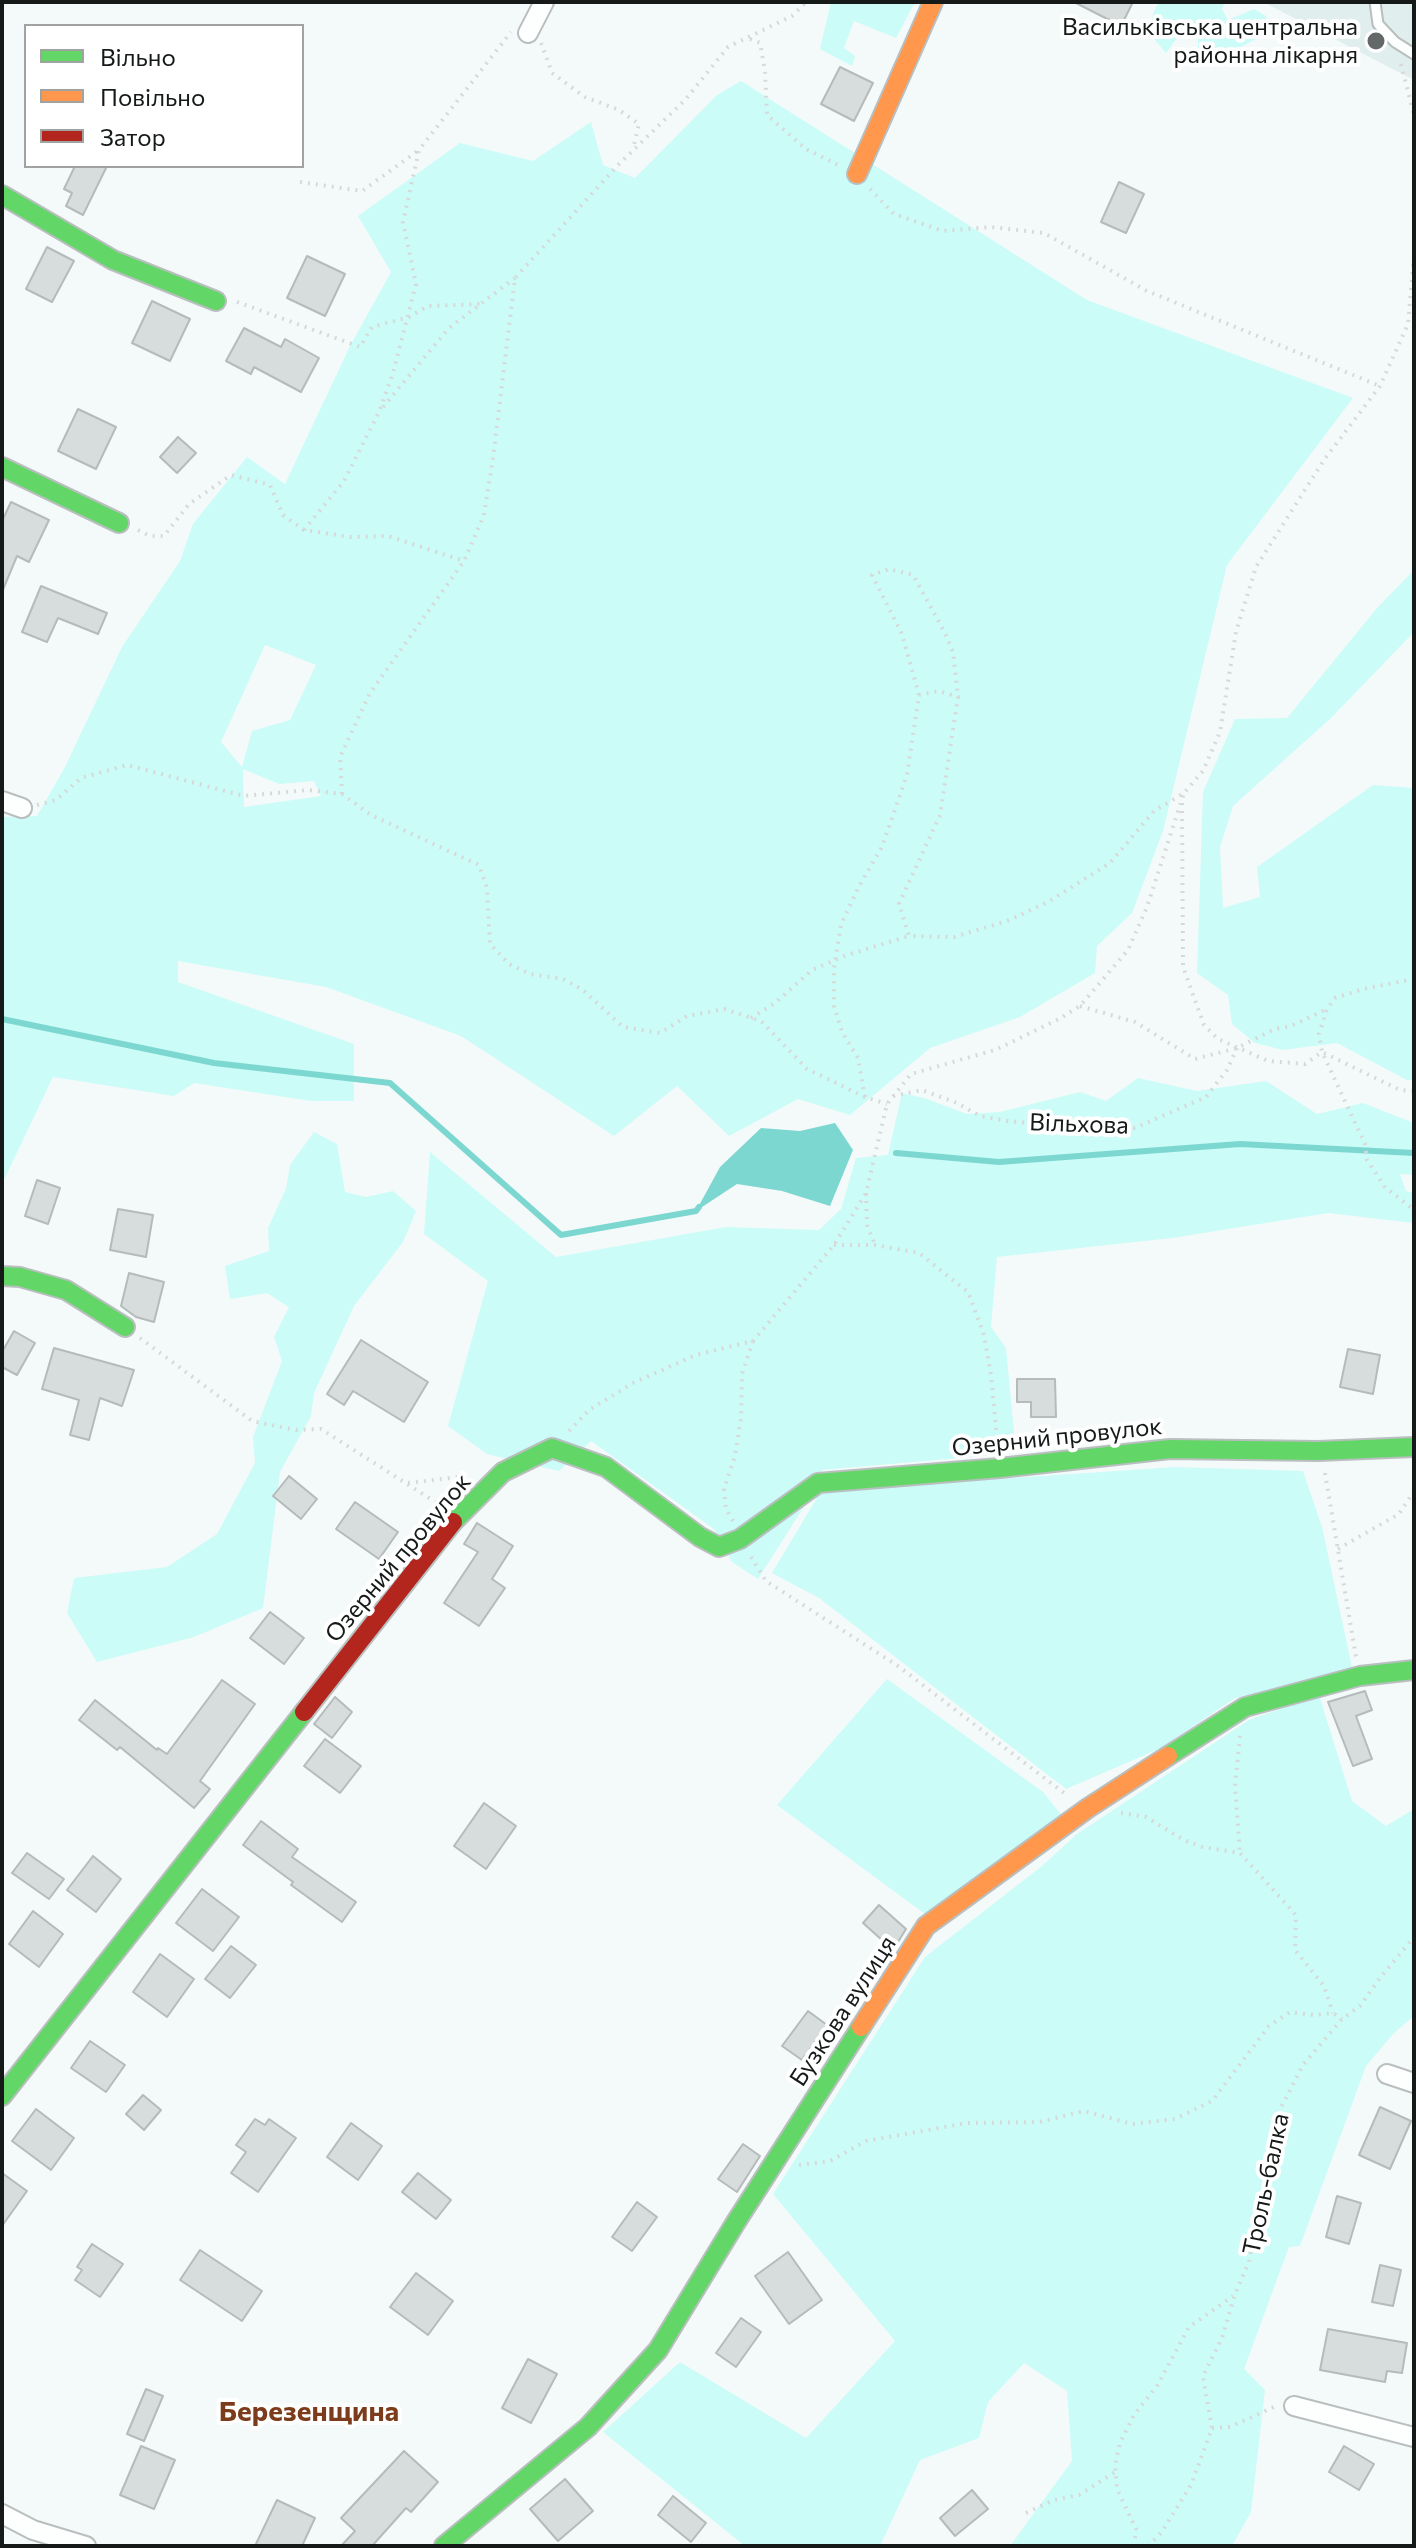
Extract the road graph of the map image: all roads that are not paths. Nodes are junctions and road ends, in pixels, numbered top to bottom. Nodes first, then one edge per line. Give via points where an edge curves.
1 (933, 2) edge
2 (1375, 2) edge
3 (542, 5) edge
4 (528, 33) road end
5 (1414, 54) edge
6 (857, 174) road end
7 (2, 195) edge
8 (216, 301) road end
9 (2, 467) edge
10 (119, 523) road end
11 (2, 801) edge
12 (22, 808) road end
13 (2, 1276) edge
14 (125, 1327) road end
15 (1414, 1447) edge
16 (1414, 1670) edge
17 (1387, 2074) dead end
18 (1414, 2083) edge
19 (2, 2096) edge
20 (1294, 2406) road end
21 (1414, 2437) edge
22 (2, 2514) edge
23 (86, 2546) edge
24 (444, 2546) edge

1 - 6 street
2 - 5 lane via 1378,24
3 - 4 street
7 - 8 street via 113,260
9 - 10 street
11 - 12 street
13 - 14 street via 66,1290
15 - 19 street, Озерний провулок via 1170,1449 818,1483 740,1539 719,1547 606,1467 552,1448 503,1472 458,1516
16 - 24 street, Бузкова вулиця via 1360,1676 1245,1707 1088,1808 926,1926 658,2350 588,2427
17 - 18 street
20 - 21 street
22 - 23 street

